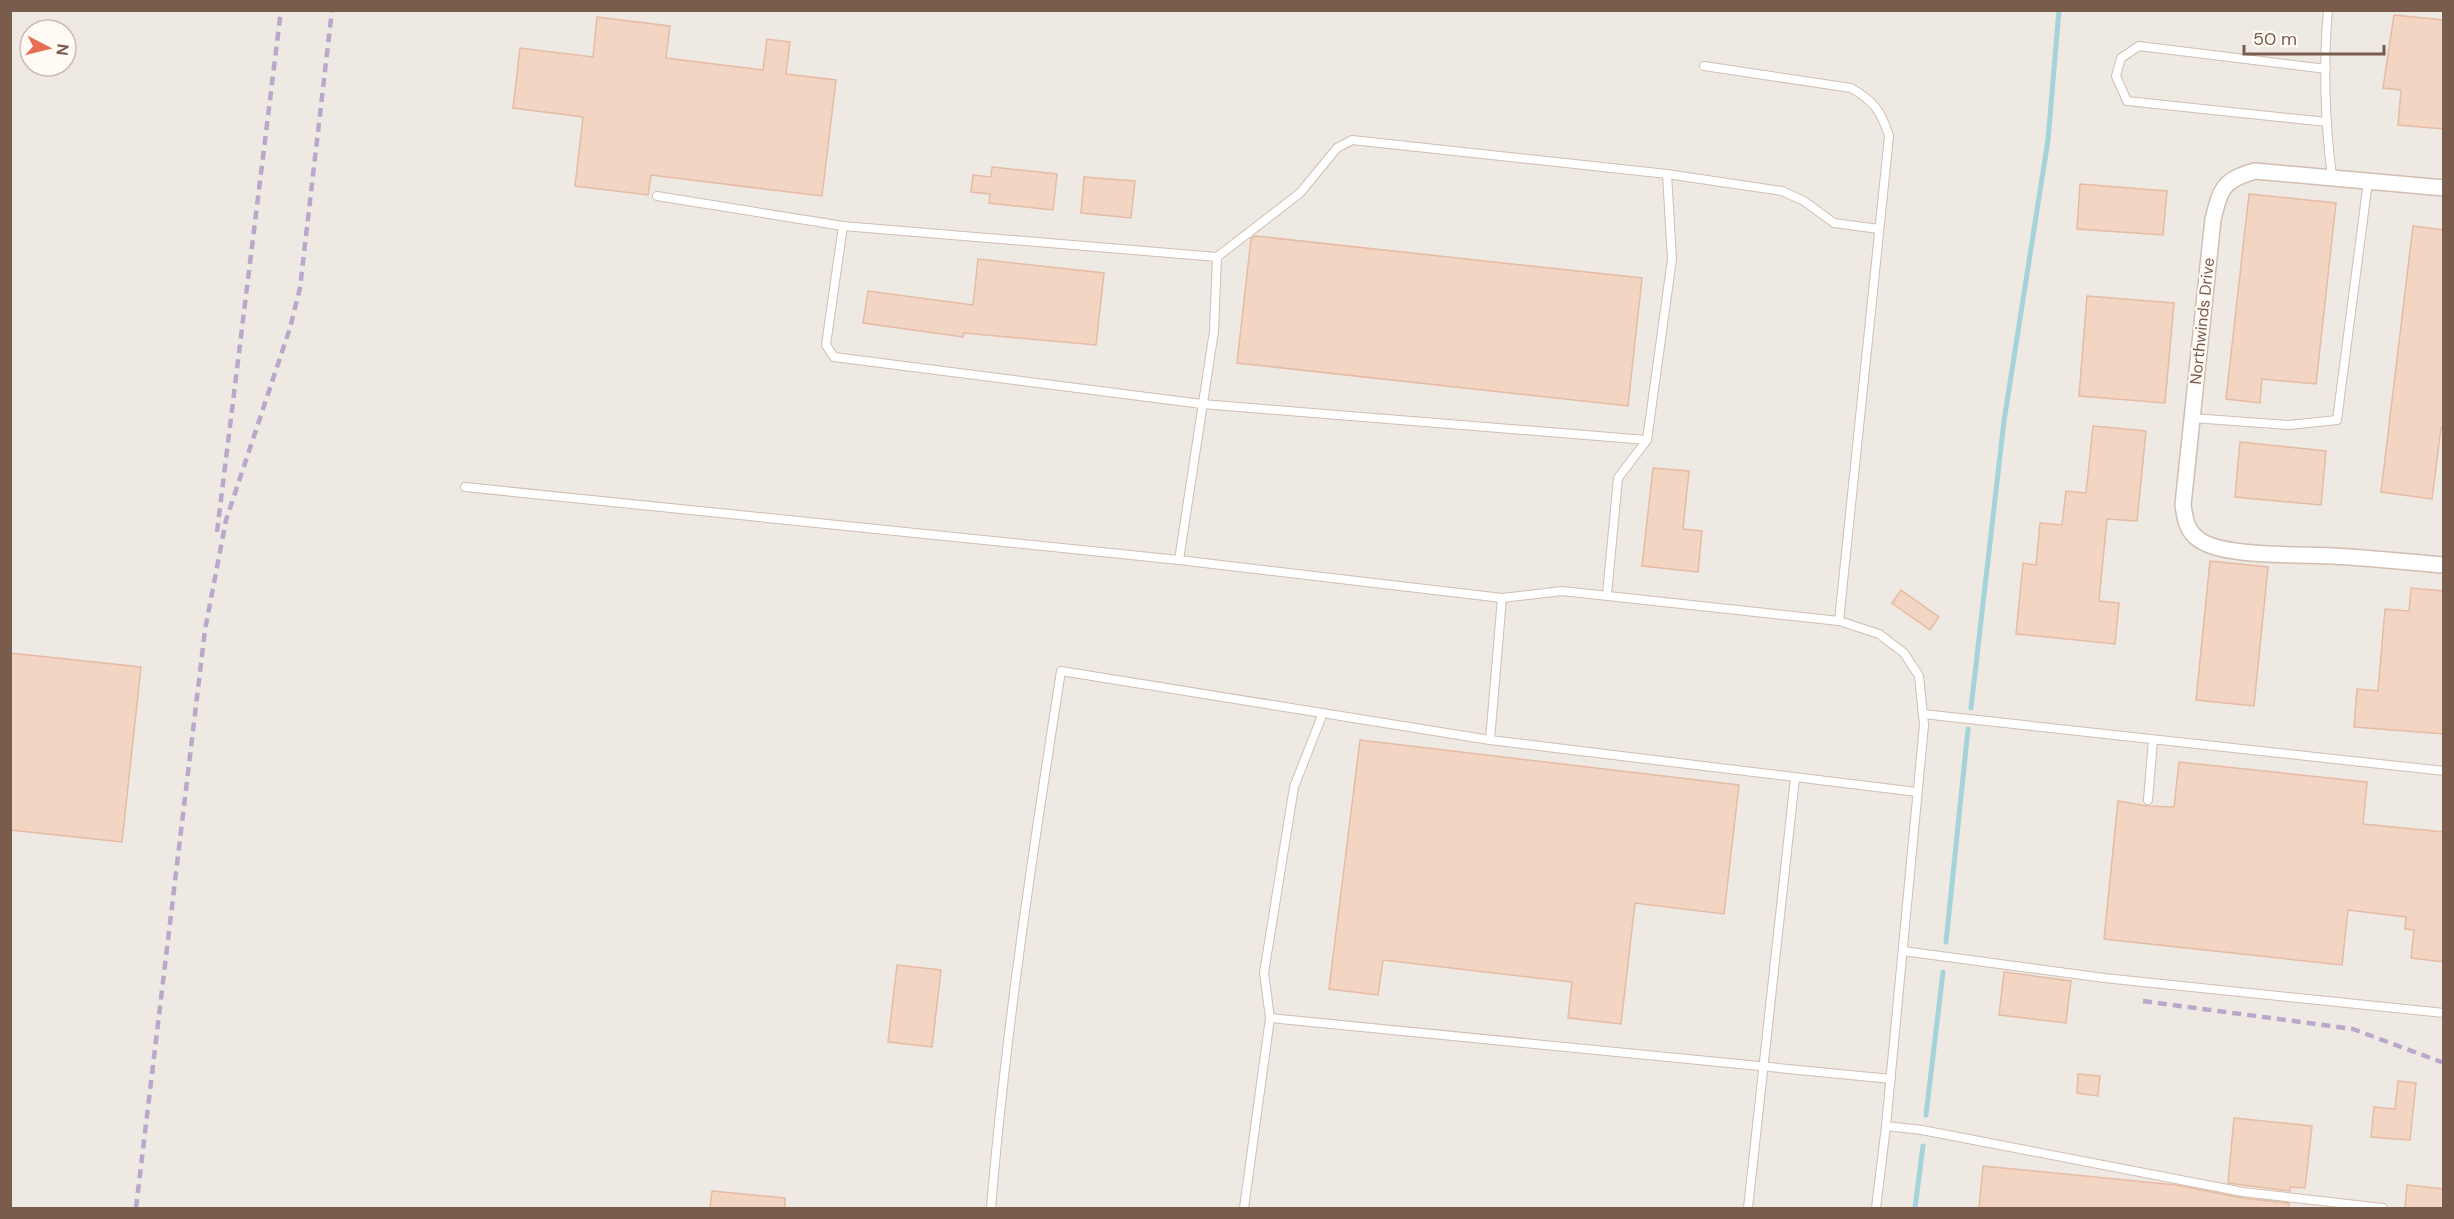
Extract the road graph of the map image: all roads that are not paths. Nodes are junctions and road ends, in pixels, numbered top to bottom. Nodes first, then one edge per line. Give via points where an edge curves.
1 (2328, 10) edge
2 (1704, 66) dead end
3 (2326, 69) junction
4 (2327, 122) junction
5 (1667, 174) junction
6 (2332, 177) junction
7 (2368, 181) junction
8 (2444, 189) edge
9 (657, 196) dead end
10 (843, 226) junction
11 (1879, 228) junction
12 (1217, 257) junction
13 (1202, 404) junction
14 (2192, 418) junction
15 (1647, 440) junction
16 (465, 487) dead end
17 (1179, 560) junction
18 (2444, 565) edge
19 (1607, 594) junction
20 (1502, 598) junction
21 (1839, 621) junction
22 (1323, 713) junction
23 (1923, 714) junction
24 (1490, 740) junction
25 (2153, 740) junction
26 (2444, 771) edge
27 (1795, 778) junction
28 (1917, 792) junction
29 (2148, 800) dead end
30 (1903, 951) junction
31 (2444, 1013) edge
32 (1270, 1018) junction
33 (1764, 1066) junction
34 (1891, 1079) junction
35 (1886, 1126) junction
36 (991, 1209) edge
37 (1244, 1209) edge
38 (1748, 1209) edge
39 (1876, 1209) edge
40 (2384, 1209) edge

1 - 3 lane
2 - 11 lane via 1851,88 1868,98 1883,117 1889,136
3 - 4 lane
3 - 4 lane via 2139,46 2121,58 2116,76 2127,101
4 - 6 lane
5 - 11 lane via 1782,191 1804,201 1834,224
5 - 12 lane via 1352,140 1337,148 1300,193
5 - 15 lane via 1672,259
6 - 7 street, Northwinds Drive
6 - 14 street, Northwinds Drive via 2255,171 2234,177 2220,193 2213,219
7 - 8 street, Northwinds Drive
7 - 14 lane via 2337,420 2289,425
9 - 10 lane
10 - 12 lane
10 - 13 lane via 826,345 834,357
11 - 21 lane
12 - 13 lane via 1214,331
13 - 15 lane
13 - 17 lane
14 - 18 street, Northwinds Drive via 2183,505 2186,526 2197,539 2238,552
15 - 19 lane via 1618,478
16 - 17 lane
17 - 20 lane
19 - 20 lane via 1562,591
19 - 21 lane
20 - 24 lane
21 - 23 lane via 1880,634 1904,653 1919,676
22 - 24 lane
22 - 32 lane via 1294,787 1264,973
22 - 36 lane via 1061,671 1000,1103
23 - 25 lane
23 - 28 lane
24 - 27 lane
25 - 26 lane
25 - 29 lane
27 - 28 lane
27 - 33 lane
28 - 30 lane
30 - 31 lane via 2104,978
30 - 34 lane
32 - 33 lane
32 - 37 lane
33 - 34 lane
33 - 38 lane
34 - 35 lane
35 - 39 lane
35 - 40 lane via 2243,1192

